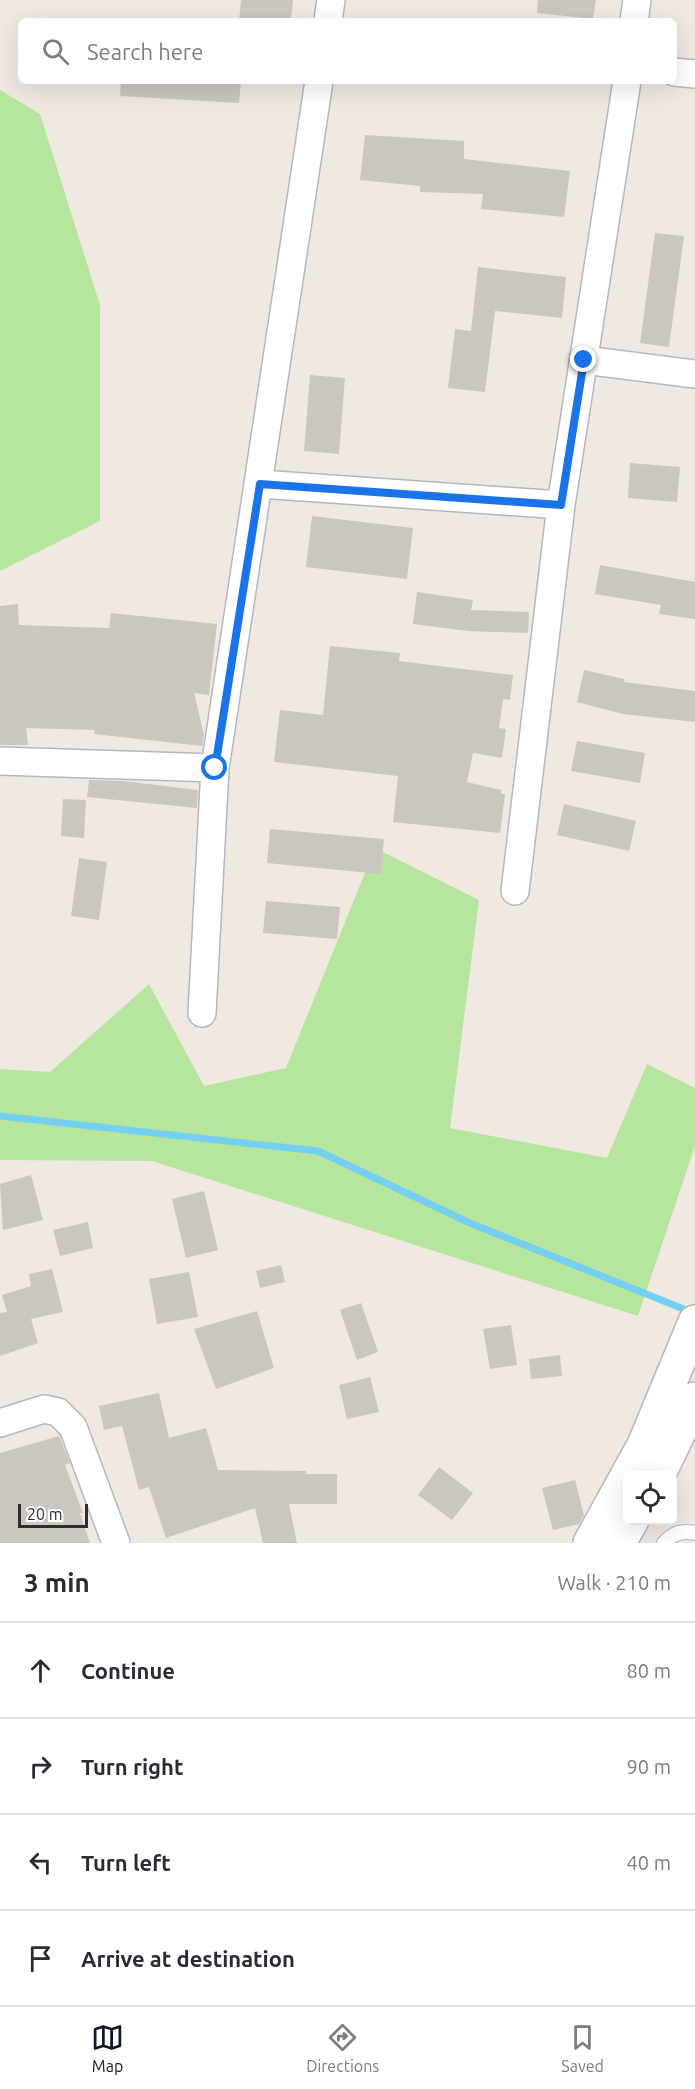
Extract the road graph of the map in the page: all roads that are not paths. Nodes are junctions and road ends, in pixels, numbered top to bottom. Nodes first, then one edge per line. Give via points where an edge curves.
1 (331, 0) edge
2 (637, 0) edge
3 (328, 18) edge
4 (634, 18) edge
5 (677, 72) edge
6 (695, 74) edge
7 (319, 84) edge
8 (627, 84) edge
9 (584, 360) junction
10 (695, 374) edge
11 (260, 484) junction
12 (561, 505) junction
13 (0, 761) edge
14 (215, 768) junction
15 (515, 891) dead end
16 (202, 1013) dead end
17 (695, 1322) edge
18 (695, 1400) edge
19 (0, 1423) edge
20 (657, 1458) edge
21 (626, 1525) edge
22 (695, 1533) edge
23 (604, 1541) edge
24 (116, 1543) edge
25 (664, 1543) edge

1 - 3 street
2 - 4 street
5 - 6 street
7 - 11 street
8 - 9 street
9 - 10 street
9 - 12 street
11 - 12 street
11 - 14 street
12 - 15 street
13 - 14 street
14 - 16 street
17 - 20 street
18 - 20 street
19 - 24 street via 44,1409 58,1412 73,1427
20 - 23 street
21 - 23 street
22 - 25 lane via 673,1534

